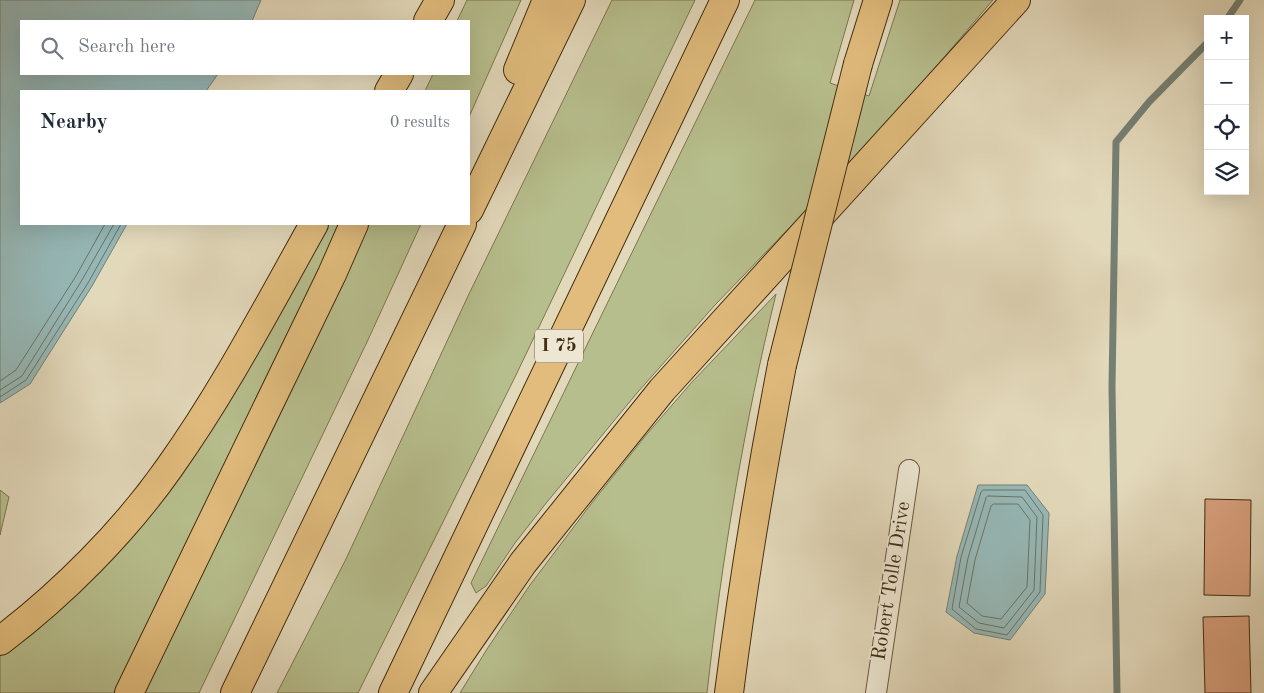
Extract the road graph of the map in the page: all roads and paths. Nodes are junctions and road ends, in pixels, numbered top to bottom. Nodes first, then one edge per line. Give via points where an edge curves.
1 (440, 0) edge
2 (450, 0) edge
3 (547, 0) edge
4 (571, 0) edge
5 (725, 0) edge
6 (878, 0) edge
7 (1016, 0) edge
8 (429, 20) edge
9 (441, 20) edge
10 (398, 75) edge
11 (418, 75) edge
12 (390, 90) edge
13 (411, 90) edge
14 (470, 188) edge
15 (470, 208) edge
16 (313, 225) edge
17 (354, 225) edge
18 (455, 225) edge
19 (462, 225) edge
20 (416, 318) junction
21 (909, 470) dead end
22 (0, 641) edge
23 (129, 693) edge
24 (235, 693) edge
25 (393, 693) edge
26 (433, 693) edge
27 (729, 693) edge
28 (876, 693) edge

1 - 8 highway
2 - 9 highway
3 - 14 highway
4 - 15 highway
5 - 25 highway, I 75
6 - 27 highway, bridge via 858,64 782,365 758,494
7 - 26 highway via 662,390 523,563
10 - 12 highway
11 - 13 highway
16 - 22 highway via 204,417 168,470 127,522 79,572 29,619
17 - 23 highway
18 - 20 highway
19 - 20 highway
20 - 24 highway
21 - 28 street, Robert Tolle Drive

